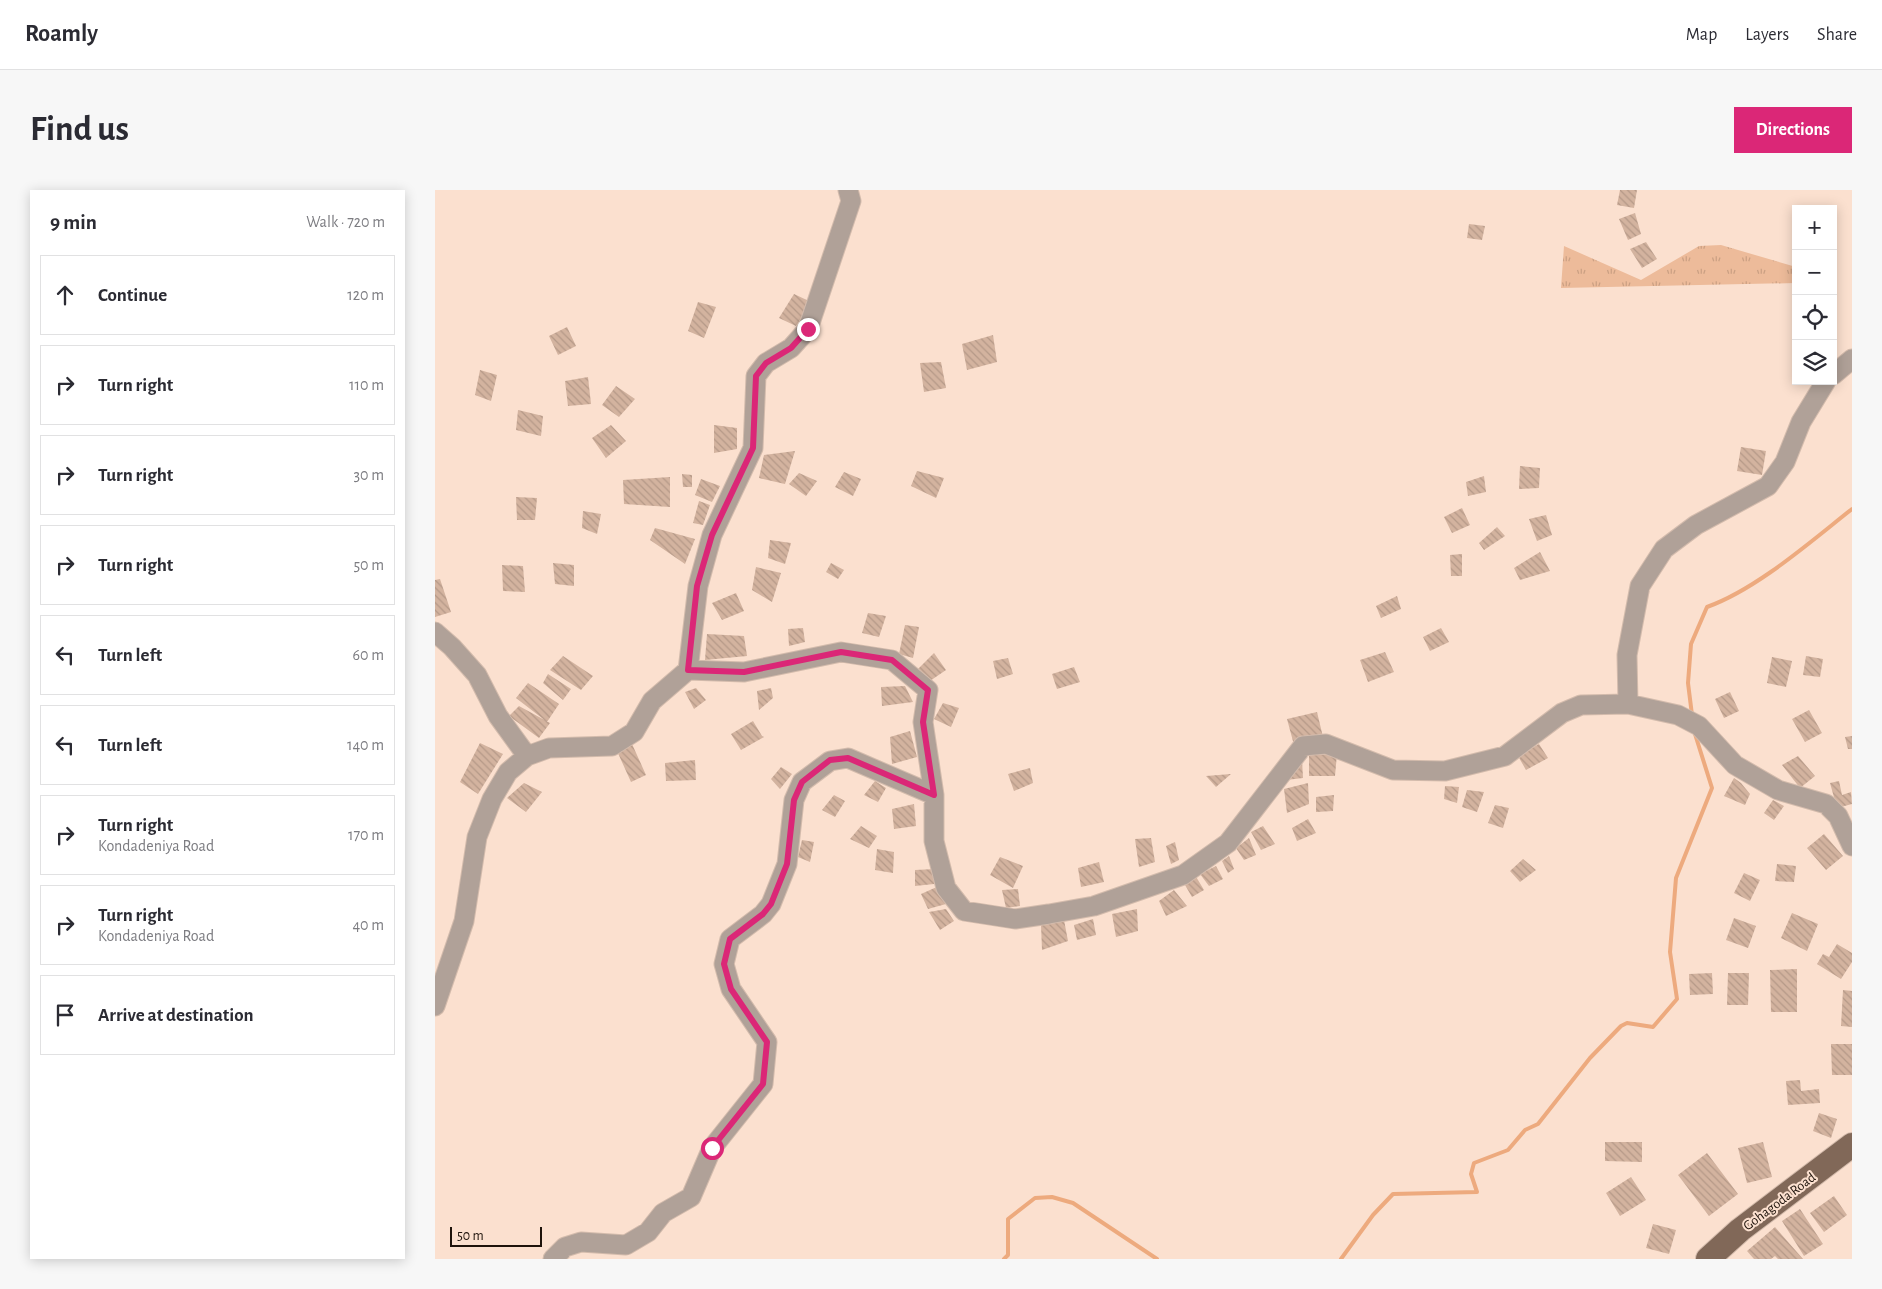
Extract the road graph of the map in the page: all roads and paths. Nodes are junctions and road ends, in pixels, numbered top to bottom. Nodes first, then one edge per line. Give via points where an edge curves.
1 (848, 190) edge
2 (1852, 360) edge
3 (1837, 372) edge
4 (1824, 385) edge
5 (435, 632) edge
6 (688, 670) junction
7 (1628, 704) junction
8 (527, 756) junction
9 (934, 795) junction
10 (1852, 846) edge
11 (435, 1006) edge
12 (1852, 1145) edge
13 (553, 1259) edge
14 (1708, 1259) edge

1 - 6 street via 851,201 808,329 791,348 766,363 756,376 753,448 712,535 697,586
2 - 3 street
4 - 7 street via 1801,422 1785,462 1768,486 1696,525 1664,549 1640,586 1627,655
5 - 8 street via 477,675 499,716
6 - 8 street via 652,701 634,732 612,746 549,748
6 - 9 street via 744,672 841,652 892,660 928,690 923,722
7 - 9 street via 1581,705 1562,714 1505,756 1445,771 1393,770 1326,744 1303,746 1228,843 1183,875 1094,906 1049,914 1015,918 964,911 946,888 934,842
7 - 10 street via 1678,715 1699,726 1735,765 1778,790 1826,804 1839,816
8 - 11 street via 508,772 491,799 477,837 464,921
9 - 13 street via 848,758 830,760 802,782 794,800 787,864 771,904 730,939 724,964 731,989 767,1042 763,1084 712,1148 691,1197 663,1213 648,1232 626,1245 581,1242 565,1247
12 - 14 main road, Gohagoda Road via 1740,1230

